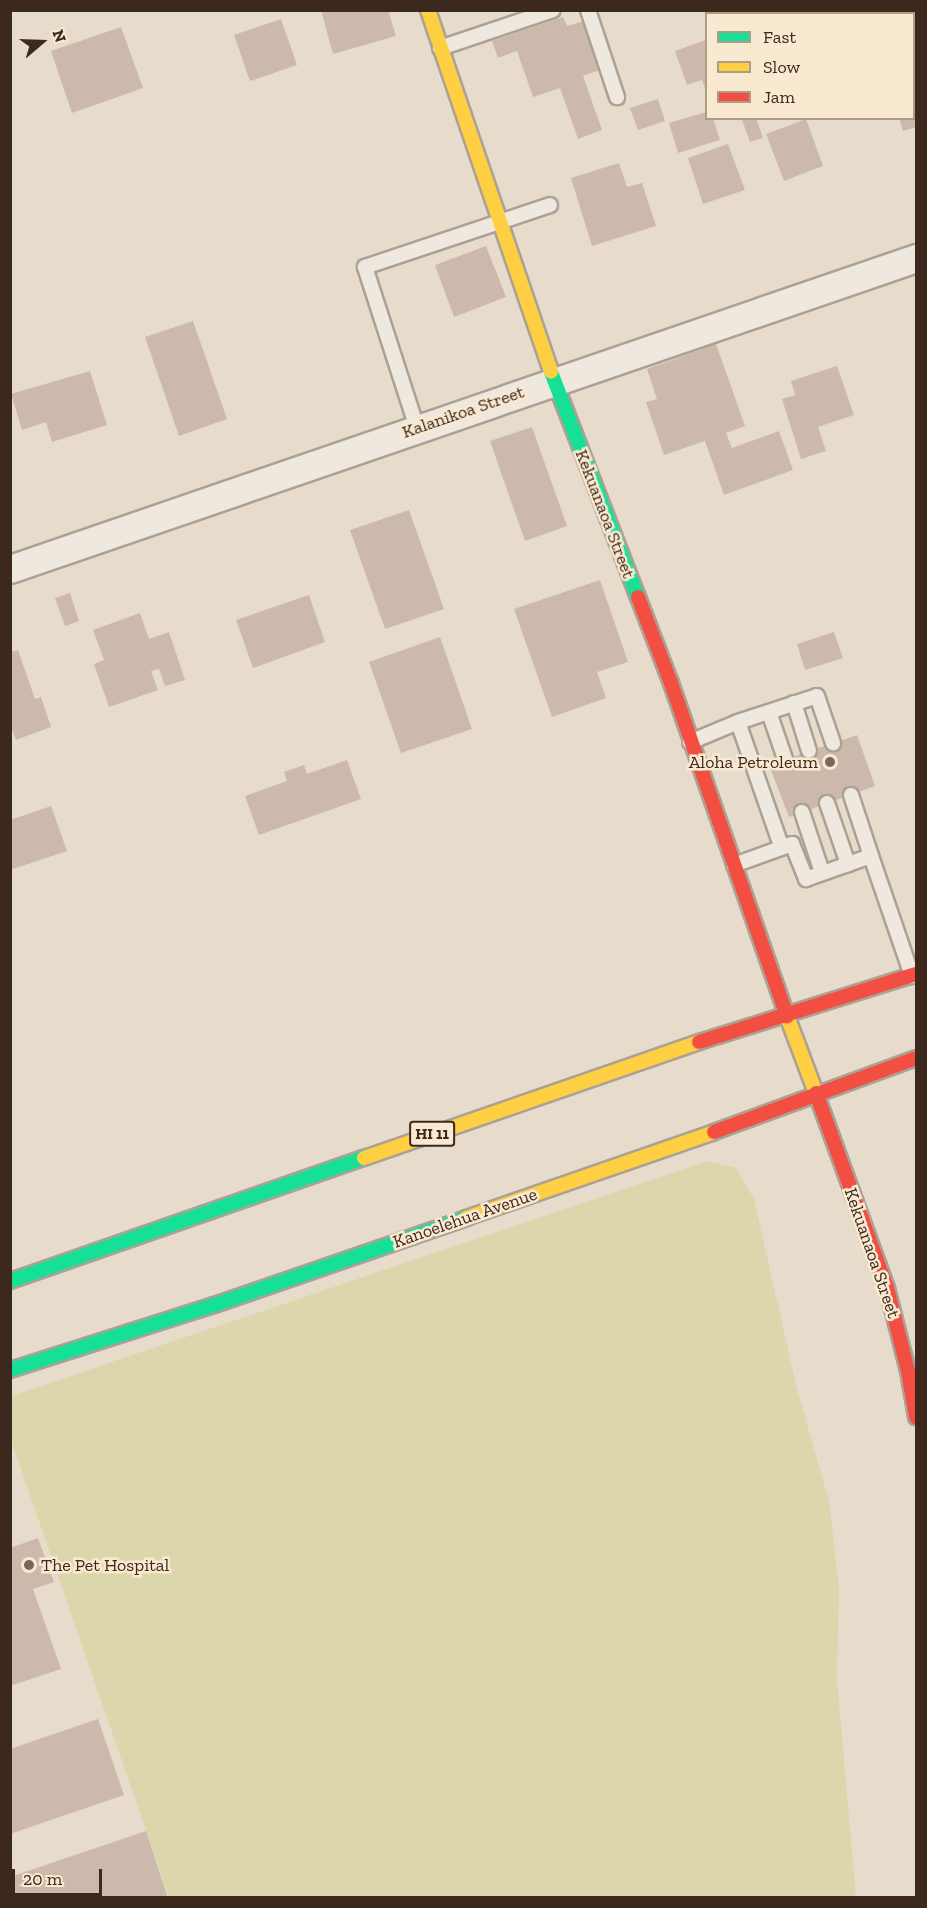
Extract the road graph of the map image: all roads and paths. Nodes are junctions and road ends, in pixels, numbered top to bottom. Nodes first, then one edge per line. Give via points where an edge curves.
1 (428, 10) edge
2 (553, 10) edge
3 (588, 10) edge
4 (440, 48) junction
5 (617, 97) dead end
6 (550, 205) dead end
7 (499, 221) junction
8 (916, 258) edge
9 (554, 381) junction
10 (417, 429) junction
11 (10, 569) edge
12 (794, 703) junction
13 (769, 712) junction
14 (738, 722) junction
15 (690, 742) junction
16 (833, 743) dead end
17 (809, 751) dead end
18 (785, 759) dead end
19 (851, 795) dead end
20 (827, 803) dead end
21 (802, 812) dead end
22 (782, 848) junction
23 (871, 856) junction
24 (848, 864) junction
25 (734, 865) junction
26 (822, 872) junction
27 (914, 975) edge
28 (787, 1016) junction
29 (916, 1058) edge
30 (816, 1093) junction
31 (10, 1281) edge
32 (10, 1371) edge
33 (916, 1417) edge

1 - 4 main road, Kekuanaoa Street
2 - 4 lane
3 - 5 lane
4 - 7 main road, Kekuanaoa Street
6 - 7 lane
7 - 9 main road, Kekuanaoa Street
7 - 10 lane via 365,267
8 - 9 street, Kalanikoa Street
9 - 10 street, Kalanikoa Street
9 - 15 main road, Kekuanaoa Street via 671,683
10 - 11 street, Kalanikoa Street
12 - 13 lane
12 - 16 lane via 817,696
12 - 17 lane
13 - 14 lane
13 - 18 lane
14 - 15 lane
14 - 22 lane
15 - 25 main road, Kekuanaoa Street
19 - 23 lane
20 - 24 lane
21 - 26 lane
22 - 25 lane
22 - 26 lane via 792,844 806,879
23 - 24 lane
23 - 27 lane
24 - 26 lane
25 - 28 main road, Kekuanaoa Street
27 - 28 main road, HI 11
28 - 30 main road, Kekuanaoa Street
28 - 31 main road, HI 11 via 690,1045
29 - 30 main road, Kanoelehua Avenue
30 - 32 main road, Kanoelehua Avenue via 236,1297
30 - 33 main road, Kekuanaoa Street via 887,1288

